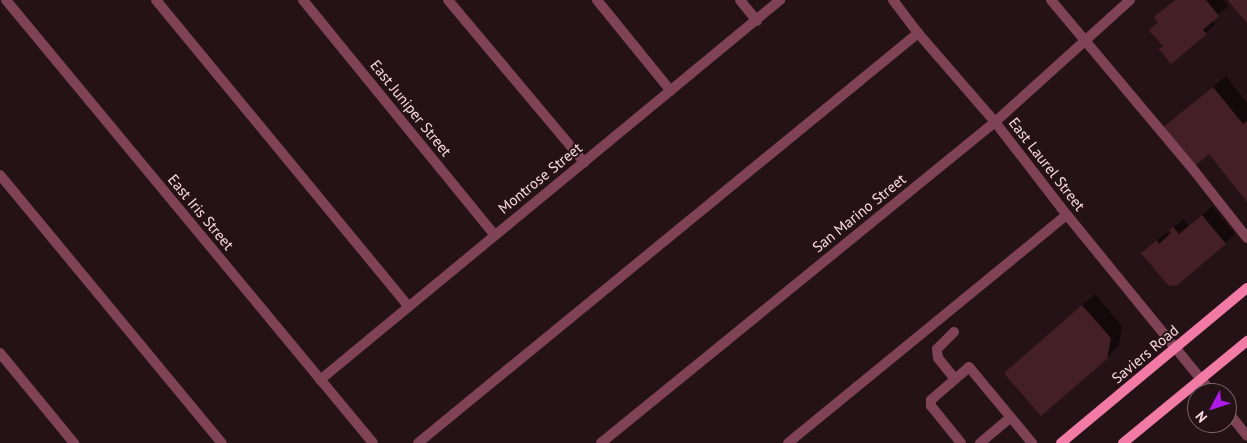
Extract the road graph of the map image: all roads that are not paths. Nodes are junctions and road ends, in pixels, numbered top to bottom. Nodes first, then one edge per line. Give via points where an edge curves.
1 (6, 0) edge
2 (156, 0) edge
3 (303, 0) edge
4 (448, 0) edge
5 (597, 0) edge
6 (740, 0) edge
7 (780, 0) edge
8 (893, 0) edge
9 (1050, 0) edge
10 (1130, 0) edge
11 (757, 21) junction
12 (918, 33) junction
13 (1085, 42) junction
14 (671, 90) junction
15 (995, 122) junction
16 (584, 162) junction
17 (0, 175) edge
18 (1067, 215) junction
19 (495, 235) junction
20 (1247, 238) edge
21 (1247, 288) edge
22 (408, 306) junction
23 (954, 332) dead end
24 (1247, 341) edge
25 (1176, 348) junction
26 (0, 353) edge
27 (955, 379) junction
28 (1201, 379) junction
29 (320, 380) junction
30 (1204, 383) edge
31 (1011, 417) junction
32 (1237, 424) edge
33 (1247, 436) edge
34 (74, 443) edge
35 (222, 443) edge
36 (373, 443) edge
37 (418, 443) edge
38 (601, 443) edge
39 (788, 443) edge
40 (962, 443) edge
41 (980, 443) edge
42 (1032, 443) edge
43 (1061, 443) edge
44 (1124, 443) edge

1 - 29 street, East Iris Street
2 - 22 street
3 - 19 street, East Juniper Street
4 - 16 street
5 - 14 street
6 - 11 street
7 - 11 street, Montrose Street
8 - 12 street, East Laurel Street
9 - 13 street
10 - 13 street, San Marino Street
11 - 14 street, Montrose Street
12 - 15 street, East Laurel Street
12 - 37 street
13 - 15 street, San Marino Street
13 - 20 street
14 - 16 street, Montrose Street
15 - 18 street, East Laurel Street
15 - 38 street, San Marino Street
16 - 19 street, Montrose Street
17 - 35 street
18 - 25 street, East Laurel Street
18 - 39 street
19 - 22 street, Montrose Street
21 - 25 main road, Saviers Road
22 - 29 street, Montrose Street
23 - 27 street via 937,349 938,358
24 - 28 main road
25 - 28 street, East Laurel Street
25 - 43 main road, Saviers Road
26 - 34 street
27 - 31 street via 969,368
27 - 40 street via 931,400 931,406
28 - 30 street, East Laurel Street
28 - 44 main road
29 - 36 street, East Iris Street
31 - 41 street
31 - 42 street
32 - 33 street

